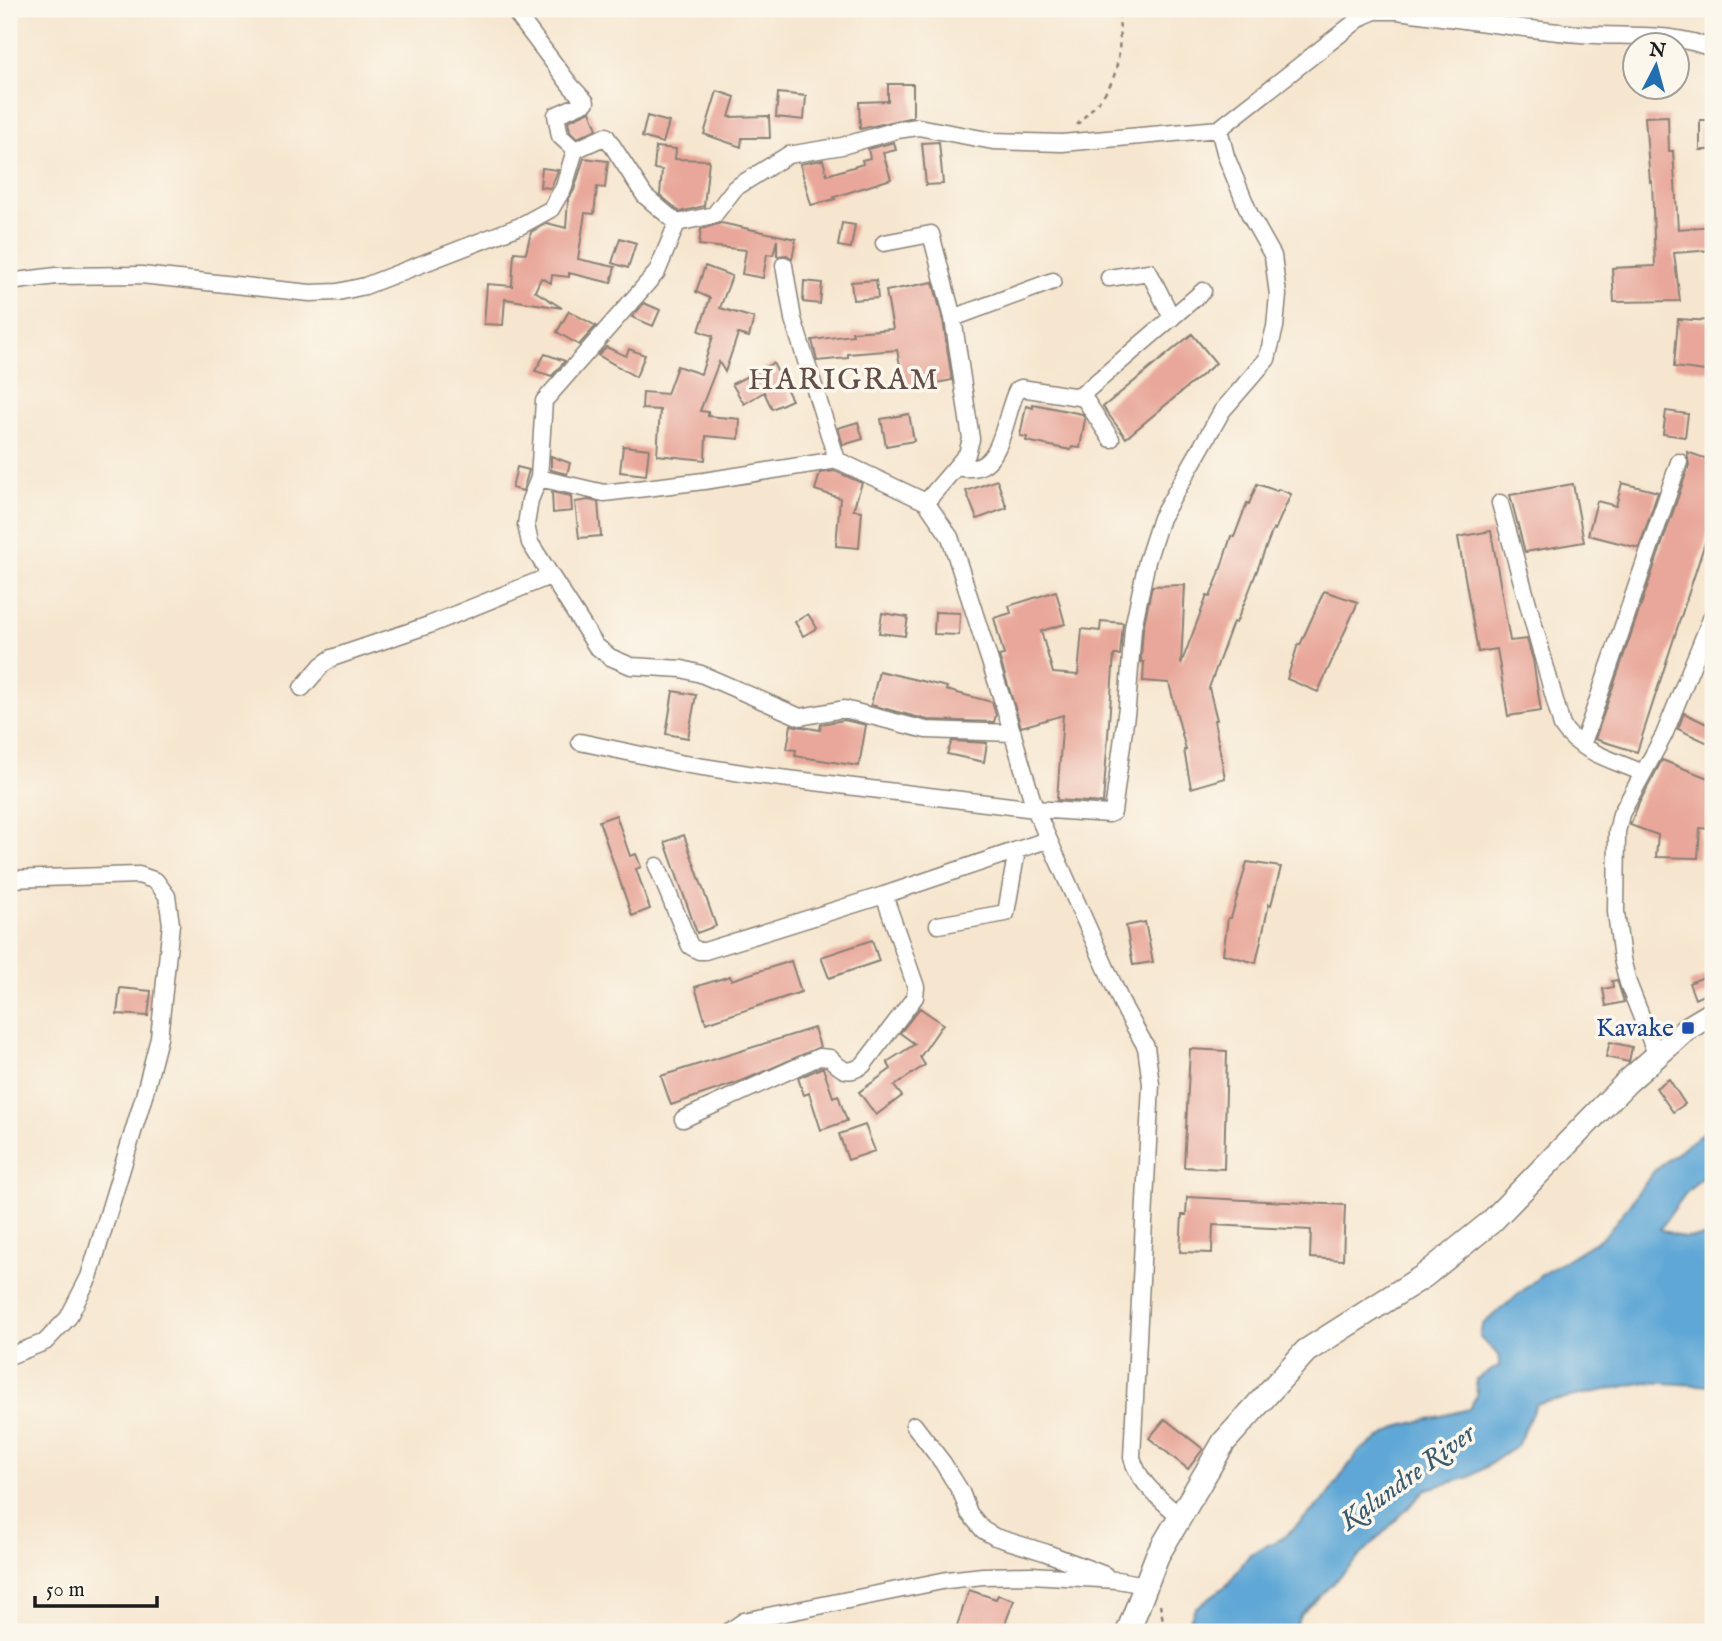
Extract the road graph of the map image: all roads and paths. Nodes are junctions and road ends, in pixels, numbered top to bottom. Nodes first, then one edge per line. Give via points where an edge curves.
1 (513, 9) edge
2 (1119, 9) edge
3 (1713, 49) edge
4 (1219, 129) junction
5 (1062, 143) junction
6 (575, 150) junction
7 (677, 223) junction
8 (884, 243) dead end
9 (784, 265) dead end
10 (1109, 278) dead end
11 (1053, 281) dead end
12 (9, 282) edge
13 (1203, 291) dead end
14 (953, 318) junction
15 (1172, 318) junction
16 (1082, 395) junction
17 (1111, 439) dead end
18 (837, 460) junction
19 (1679, 463) dead end
20 (956, 468) junction
21 (539, 478) junction
22 (926, 502) junction
23 (1500, 503) dead end
24 (550, 576) junction
25 (1713, 614) edge
26 (302, 688) dead end
27 (1013, 733) junction
28 (580, 742) dead end
29 (1582, 746) junction
30 (1643, 773) junction
31 (1035, 809) junction
32 (1047, 840) junction
33 (1017, 850) junction
34 (657, 866) dead end
35 (9, 880) edge
36 (884, 895) junction
37 (938, 925) dead end
38 (1713, 1013) edge
39 (1657, 1056) junction
40 (683, 1119) dead end
41 (9, 1356) edge
42 (914, 1425) dead end
43 (1180, 1517) junction
44 (1117, 1580) junction
45 (1146, 1585) junction
46 (728, 1632) edge
47 (1128, 1632) edge

1 - 6 street via 586,102 556,115 560,136
2 - 5 path via 1114,77
3 - 4 street via 1666,38 1580,34 1375,11
4 - 5 street
4 - 31 street via 1250,215 1273,256 1278,295 1270,348 1267,359 1222,411 1161,518 1133,628 1113,812
5 - 7 street via 993,141 918,127 897,130 788,155 735,188 715,215
6 - 7 street via 606,136 645,196
6 - 12 street via 564,187 551,209 365,286 310,293 141,275
7 - 21 street via 657,272 544,401
8 - 14 street via 931,234
9 - 18 street via 793,319
10 - 15 street via 1149,272
11 - 14 street
13 - 15 street
14 - 20 street via 971,430 967,454
15 - 16 street
16 - 17 street
16 - 20 street via 1017,390 992,456 978,467
18 - 21 street via 604,493
18 - 22 street
19 - 29 street
20 - 22 street
21 - 24 street via 530,500 527,534
22 - 27 street via 950,537
23 - 29 street via 1562,726 1570,739
24 - 26 street via 332,658
24 - 27 street via 596,646 631,666 701,674 800,717 844,709 926,730
25 - 30 street via 1664,735
27 - 31 street
28 - 31 street via 748,774
29 - 30 street
30 - 39 street via 1621,814 1616,912 1628,984
31 - 32 street
32 - 33 street
32 - 43 street via 1146,1047 1151,1084 1132,1457 1143,1483
33 - 36 street
33 - 37 street via 1006,913
34 - 36 street via 691,946 699,951
35 - 41 street via 139,875 156,881 167,896 171,924 159,1038 89,1277 68,1318 44,1342
36 - 40 street via 916,987 915,997 863,1065 847,1072 830,1058 819,1057
38 - 39 main road
39 - 43 main road via 1491,1222 1424,1276 1306,1351 1224,1442
42 - 44 street via 983,1530
43 - 45 main road
44 - 45 street
44 - 46 street via 1031,1575 947,1580 744,1621
45 - 47 main road

